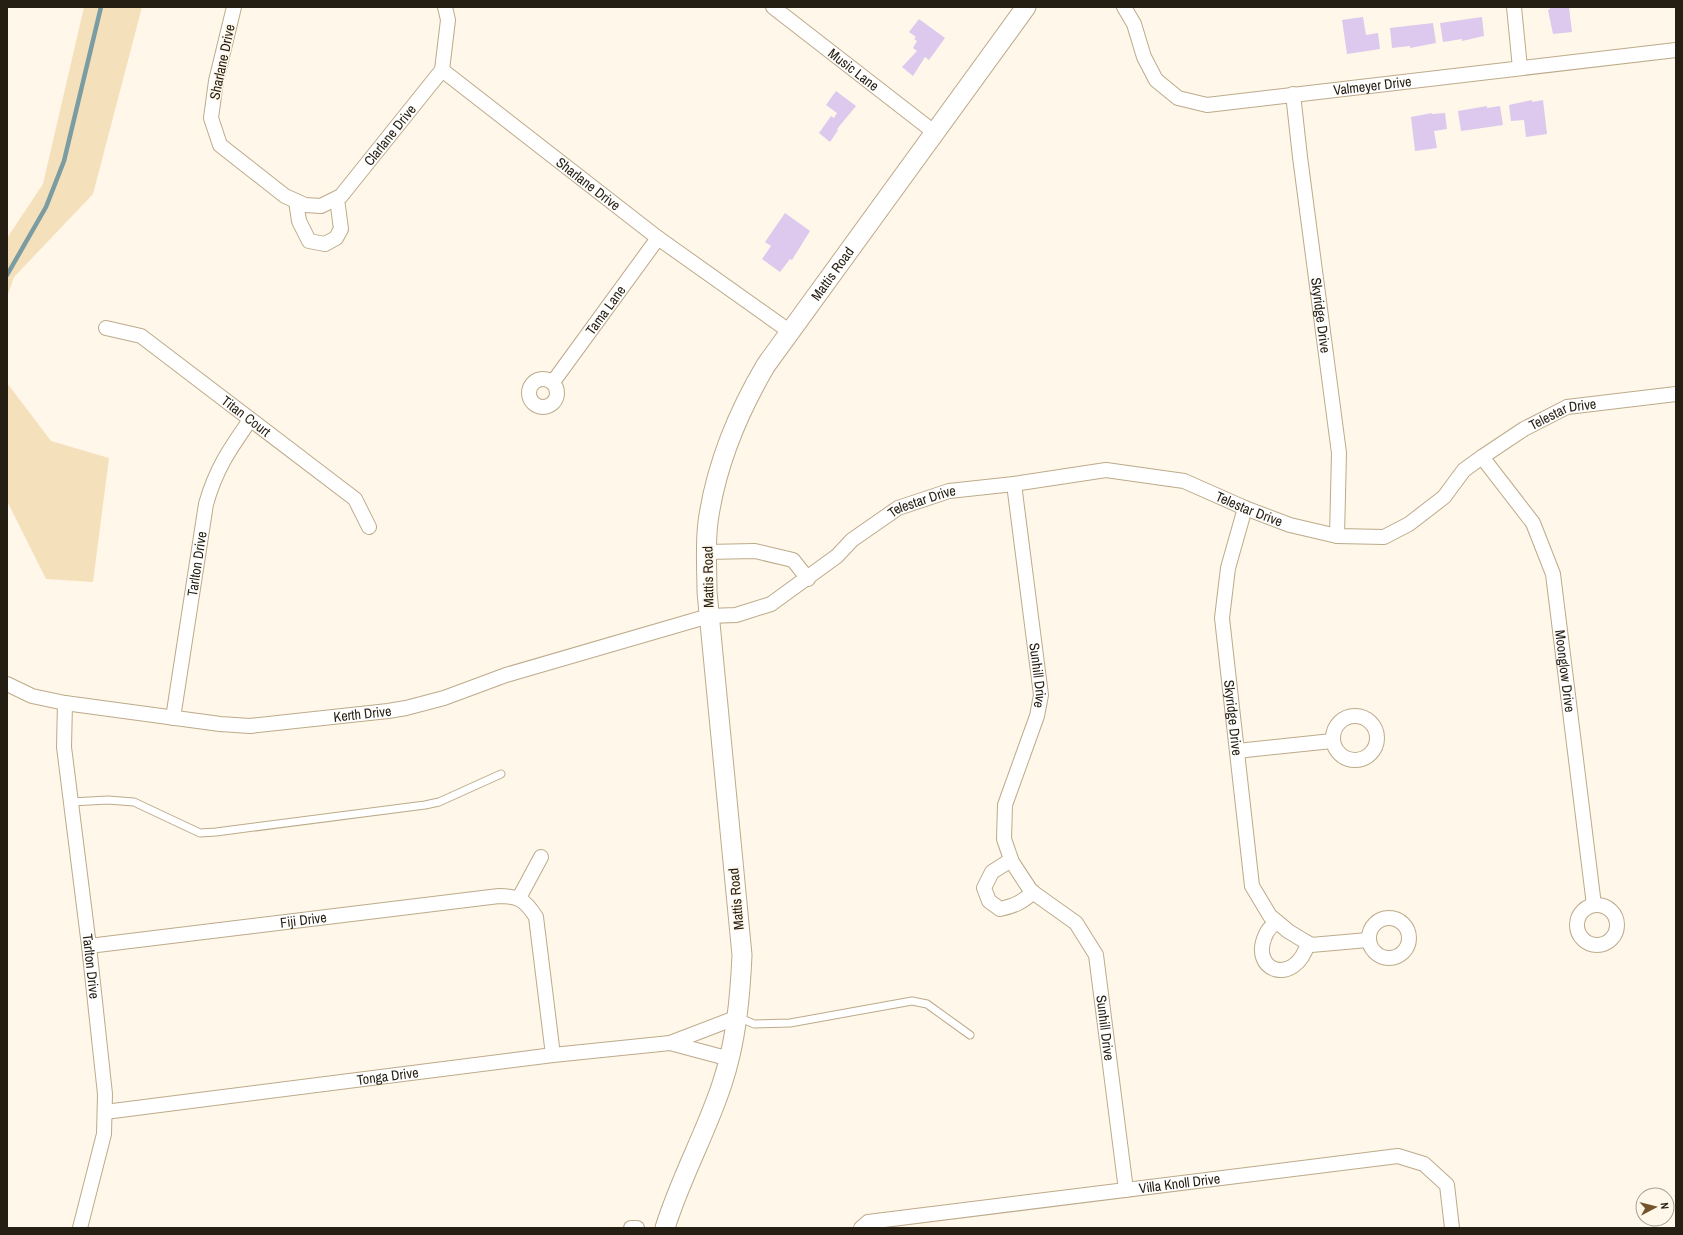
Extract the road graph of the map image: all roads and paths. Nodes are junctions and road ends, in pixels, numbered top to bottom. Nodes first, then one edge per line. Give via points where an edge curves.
1 (234, 7) edge
2 (445, 7) edge
3 (773, 7) edge
4 (1026, 7) edge
5 (1124, 7) edge
6 (1514, 7) edge
7 (1676, 50) edge
8 (1520, 68) junction
9 (442, 70) junction
10 (1293, 94) junction
11 (211, 118) joint
12 (934, 132) junction
13 (337, 199) junction
14 (296, 201) junction
15 (658, 238) junction
16 (106, 328) dead end
17 (789, 331) junction
18 (553, 382) dead end
19 (1676, 394) edge
20 (250, 420) junction
21 (1482, 458) junction
22 (1014, 484) junction
23 (1245, 508) junction
24 (368, 528) dead end
25 (1337, 536) junction
26 (706, 552) junction
27 (808, 579) junction
28 (709, 616) junction
29 (7, 684) edge
30 (65, 703) junction
31 (174, 718) junction
32 (1332, 741) dead end
33 (1237, 751) junction
34 (501, 774) dead end
35 (71, 802) junction
36 (541, 857) dead end
37 (1011, 860) junction
38 (1033, 892) junction
39 (518, 898) junction
40 (1594, 905) dead end
41 (1276, 922) junction
42 (1368, 940) dead end
43 (1308, 943) junction
44 (89, 946) junction
45 (738, 1017) junction
46 (970, 1035) dead end
47 (670, 1043) junction
48 (553, 1055) junction
49 (730, 1058) junction
50 (105, 1112) junction
51 (1126, 1190) junction
52 (80, 1228) edge
53 (631, 1228) edge
54 (637, 1228) edge
55 (665, 1228) edge
56 (861, 1228) edge
57 (1452, 1228) edge

1 - 11 street, Sharlane Drive via 216,81
2 - 9 street via 448,20
3 - 12 street, Music Lane
4 - 12 main road, Mattis Road
5 - 10 street, Valmeyer Drive via 1134,24 1144,57 1156,80 1178,98 1207,105
6 - 8 street
7 - 8 street, Valmeyer Drive
8 - 10 street, Valmeyer Drive
9 - 13 street, Clarlane Drive
9 - 15 street, Sharlane Drive
10 - 25 street, Skyridge Drive via 1339,453
11 - 14 street, Clarlane Drive via 220,146 285,196
12 - 17 main road, Mattis Road
13 - 14 street, Clarlane Drive via 321,206 305,205
13 - 14 street via 341,229 336,238 324,244 309,241 299,221
15 - 17 street, Sharlane Drive
15 - 18 street, Tama Lane
16 - 20 street, Titan Court via 141,336
17 - 26 main road, Mattis Road via 766,364 738,414 714,493 708,522
19 - 21 street, Telestar Drive via 1567,407 1524,429
20 - 24 street, Titan Court via 354,499
20 - 31 street, Tarlton Drive via 213,479 206,504
21 - 25 street, Telestar Drive via 1464,470 1444,497 1409,524 1384,537
21 - 40 street, Moonglow Drive via 1533,523 1553,574
22 - 23 street, Telestar Drive via 1106,470 1184,481
22 - 27 street, Telestar Drive via 949,491 898,508 852,540 837,556
22 - 37 street, Sunhill Drive via 1041,695 1037,716 1005,806 1004,839
23 - 25 street, Telestar Drive via 1290,525
23 - 33 street, Skyridge Drive via 1228,568 1222,618
26 - 27 street via 755,551 793,560
26 - 28 main road, Mattis Road
27 - 28 street, Telestar Drive via 771,604 736,615
28 - 31 street, Kerth Drive via 506,675 444,698 388,712 250,726
28 - 45 main road, Mattis Road via 742,955
29 - 30 street, Kerth Drive via 32,696
30 - 31 street, Kerth Drive
30 - 35 street, Tarlton Drive via 64,748
32 - 33 street
33 - 41 street, Skyridge Drive via 1252,886
34 - 35 lane via 439,802 425,805 216,832 200,832 134,802
35 - 44 street, Tarlton Drive
36 - 39 street
37 - 38 street, Sunhill Drive
37 - 38 street via 992,872 984,888 989,901 1000,909 1026,899
38 - 51 street, Sunhill Drive via 1076,923 1096,955
39 - 44 street, Fiji Drive via 499,896
39 - 48 street via 526,903 536,917
41 - 43 street, Skyridge Drive
41 - 43 street via 1266,934 1262,952 1266,965 1274,970 1292,968 1299,961
42 - 43 street via 1311,945
44 - 50 street, Tarlton Drive
45 - 46 lane via 754,1024 790,1023 912,1001 927,1004
45 - 47 street, Tonga Drive
45 - 49 main road, Mattis Road
47 - 48 street, Tonga Drive
47 - 49 street, Tonga Drive
48 - 50 street, Tonga Drive
49 - 55 main road, Mattis Road via 711,1114
50 - 52 street, Tarlton Drive via 104,1134
51 - 56 street, Villa Knoll Drive via 868,1222
51 - 57 street, Villa Knoll Drive via 1398,1156 1424,1164 1448,1185
53 - 54 street

